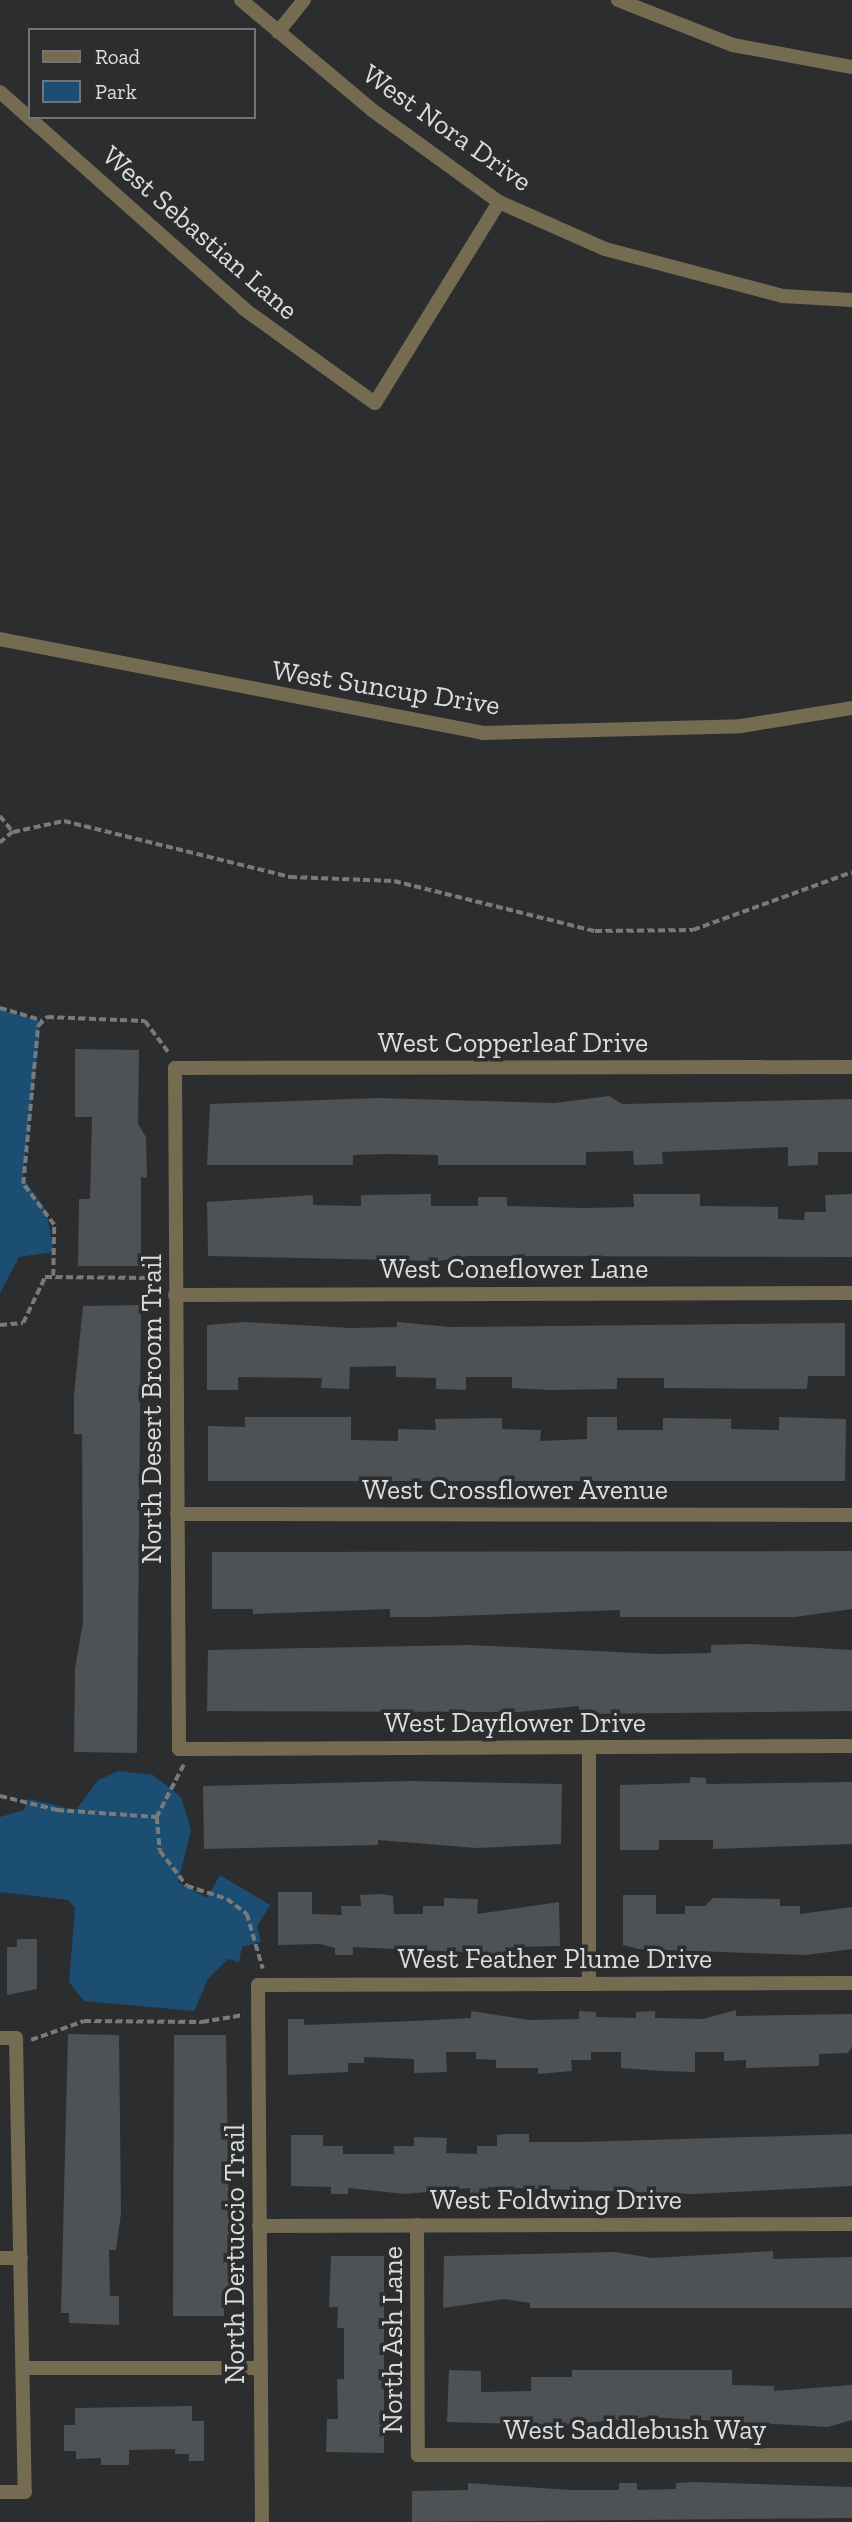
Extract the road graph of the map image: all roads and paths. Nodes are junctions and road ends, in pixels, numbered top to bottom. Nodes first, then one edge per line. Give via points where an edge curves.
1 (242, 0) edge
2 (304, 0) edge
3 (618, 0) edge
4 (278, 32) junction
5 (852, 67) edge
6 (0, 92) edge
7 (28, 117) edge
8 (30, 119) edge
9 (499, 202) junction
10 (852, 300) edge
11 (0, 639) edge
12 (852, 708) edge
13 (0, 816) edge
14 (13, 831) junction
15 (0, 843) edge
16 (852, 872) edge
17 (0, 1008) edge
18 (41, 1021) junction
19 (175, 1068) junction
20 (852, 1068) edge
21 (53, 1276) junction
22 (176, 1287) junction
23 (852, 1293) edge
24 (0, 1325) edge
25 (177, 1514) junction
26 (852, 1515) edge
27 (852, 1746) edge
28 (589, 1747) junction
29 (179, 1749) joint
30 (184, 1765) dead end
31 (0, 1796) edge
32 (157, 1817) junction
33 (852, 1983) edge
34 (589, 1984) junction
35 (262, 1985) junction
36 (258, 2013) junction
37 (0, 2038) edge
38 (17, 2042) junction
39 (852, 2224) edge
40 (417, 2225) junction
41 (259, 2226) junction
42 (0, 2258) edge
43 (21, 2258) junction
44 (23, 2368) junction
45 (261, 2368) junction
46 (418, 2455) joint
47 (852, 2455) edge
48 (0, 2492) edge
49 (262, 2522) edge

1 - 4 street, West Nora Drive
2 - 4 street
3 - 5 street via 733,45
4 - 9 street, West Nora Drive
6 - 7 street, West Sebastian Lane
8 - 9 street, West Sebastian Lane via 244,309 375,403
9 - 10 street, West Nora Drive via 605,249 783,296
11 - 12 street, West Suncup Drive via 482,733 741,726
13 - 14 path
14 - 15 path
14 - 16 path via 64,821 290,877 394,881 595,931 693,930
17 - 18 path
18 - 19 path via 145,1021 160,1033
18 - 21 path via 25,1121 23,1184 51,1217
19 - 20 street, West Copperleaf Drive
19 - 22 street, North Desert Broom Trail
21 - 22 path
21 - 24 path via 35,1288 23,1323
22 - 23 street, West Coneflower Lane
22 - 25 street, North Desert Broom Trail
25 - 26 street, West Crossflower Avenue
25 - 29 street, North Desert Broom Trail
27 - 28 street, West Dayflower Drive
28 - 29 street, West Dayflower Drive
28 - 34 street
30 - 32 path
31 - 32 path via 57,1810
32 - 35 path via 160,1851 169,1869 187,1886 227,1899 247,1914
33 - 34 street, West Feather Plume Drive
34 - 35 street, West Feather Plume Drive
35 - 36 street, North Dertuccio Trail
36 - 38 path via 202,2022 72,2022
36 - 41 street, North Dertuccio Trail
37 - 38 street
38 - 43 street
39 - 40 street, West Foldwing Drive
40 - 41 street, West Foldwing Drive
40 - 46 street, North Ash Lane
41 - 45 street, North Dertuccio Trail
42 - 43 street
43 - 44 street
44 - 45 street
44 - 48 street via 25,2492
45 - 49 street, North Dertuccio Trail
46 - 47 street, West Saddlebush Way

